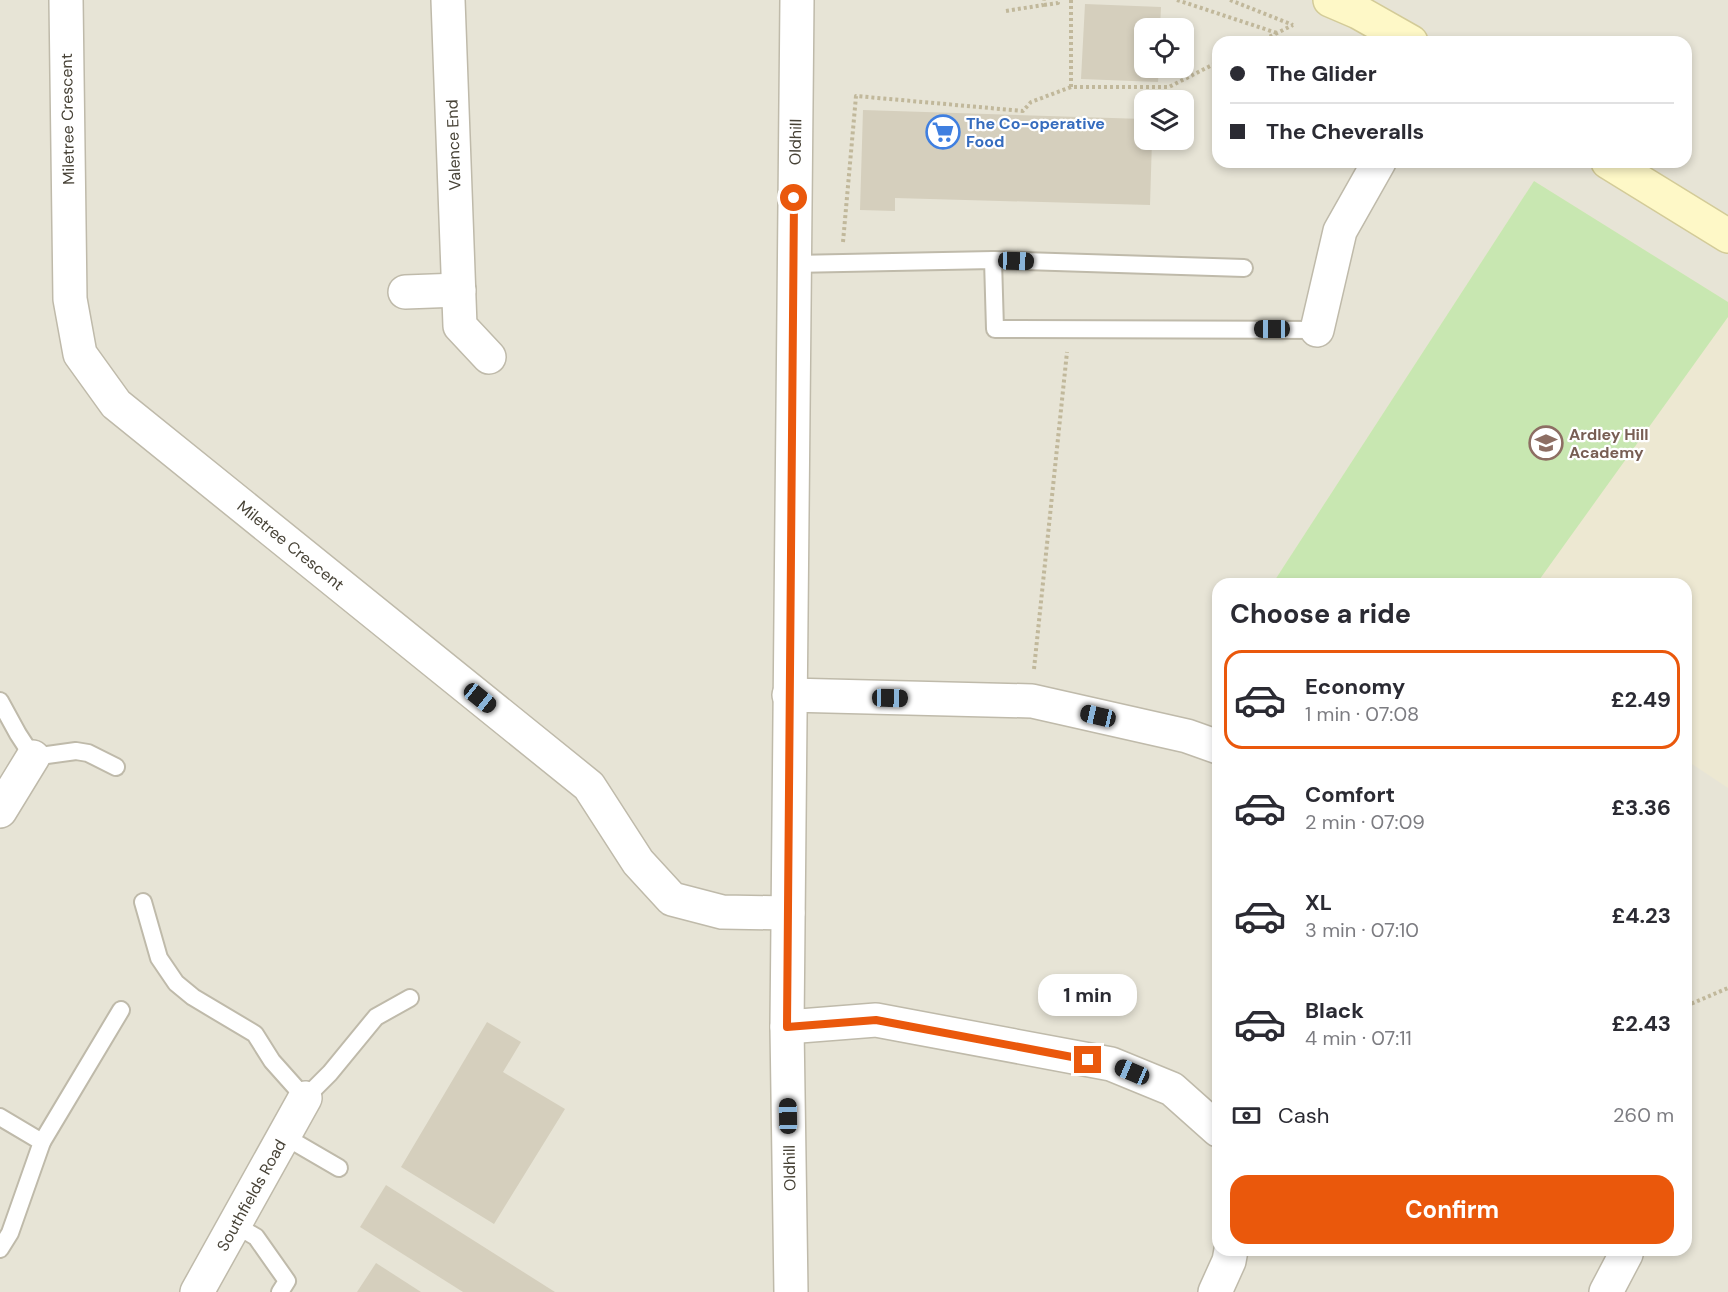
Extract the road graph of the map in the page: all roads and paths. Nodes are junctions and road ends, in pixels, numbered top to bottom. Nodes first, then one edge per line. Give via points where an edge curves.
1 (66, 0) edge
2 (448, 0) edge
3 (797, 0) edge
4 (1058, 0) edge
5 (1071, 0) edge
6 (1177, 0) edge
7 (1230, 0) edge
8 (1044, 2) edge
9 (1350, 4) edge
10 (1006, 11) dead end
11 (1278, 33) junction
12 (1272, 36) edge
13 (1401, 36) edge
14 (1212, 65) edge
15 (1071, 87) junction
16 (1376, 168) edge
17 (1619, 168) edge
18 (1724, 226) edge
19 (993, 260) junction
20 (793, 264) junction
21 (841, 264) junction
22 (1244, 268) dead end
23 (459, 290) junction
24 (405, 292) dead end
25 (1069, 329) junction
26 (1317, 330) joint
27 (489, 357) dead end
28 (1034, 670) dead end
29 (789, 695) junction
30 (0, 701) edge
31 (1212, 745) edge
32 (33, 757) junction
33 (116, 768) dead end
34 (0, 811) edge
35 (143, 902) dead end
36 (788, 913) junction
37 (1728, 988) edge
38 (410, 998) dead end
39 (1692, 1003) edge
40 (121, 1010) dead end
41 (787, 1027) junction
42 (305, 1098) junction
43 (0, 1117) edge
44 (1212, 1125) edge
45 (284, 1136) junction
46 (42, 1142) junction
47 (339, 1168) dead end
48 (234, 1224) junction
49 (0, 1249) edge
50 (1230, 1256) edge
51 (1625, 1256) edge
52 (197, 1292) edge
53 (280, 1292) edge
54 (791, 1292) edge
55 (1215, 1292) edge
56 (1606, 1292) edge

1 - 36 street, Miletree Crescent via 70,299 80,354 116,404 589,786 638,862 672,899 722,912
2 - 23 street, Valence End
3 - 20 street, Oldhill
4 - 8 path
5 - 15 path
6 - 11 path
7 - 11 path via 1293,25
8 - 10 path
9 - 13 street
11 - 12 path
14 - 15 path via 1169,87
15 - 21 path via 1031,102 1023,111 856,96
16 - 26 street via 1340,231
17 - 18 street
19 - 21 lane
19 - 22 lane
19 - 25 lane via 995,329
20 - 21 lane
20 - 29 street, Oldhill
23 - 24 street
23 - 27 street, Valence End via 460,326
25 - 26 lane
25 - 28 path
29 - 31 street via 1032,701
29 - 36 street, Oldhill
30 - 32 lane
32 - 33 lane via 76,751
32 - 34 street
35 - 42 lane via 159,958 176,983 255,1034
36 - 41 street, Oldhill
37 - 39 path
38 - 42 lane via 376,1017
40 - 46 lane
41 - 44 street via 876,1020 1112,1064 1172,1089
41 - 54 street, Oldhill
42 - 45 street, Southfields Road
43 - 46 lane
45 - 47 lane
45 - 48 street, Southfields Road
46 - 49 lane via 10,1233
48 - 52 street, Southfields Road
48 - 53 lane via 256,1237 287,1281
50 - 55 street
51 - 56 street

